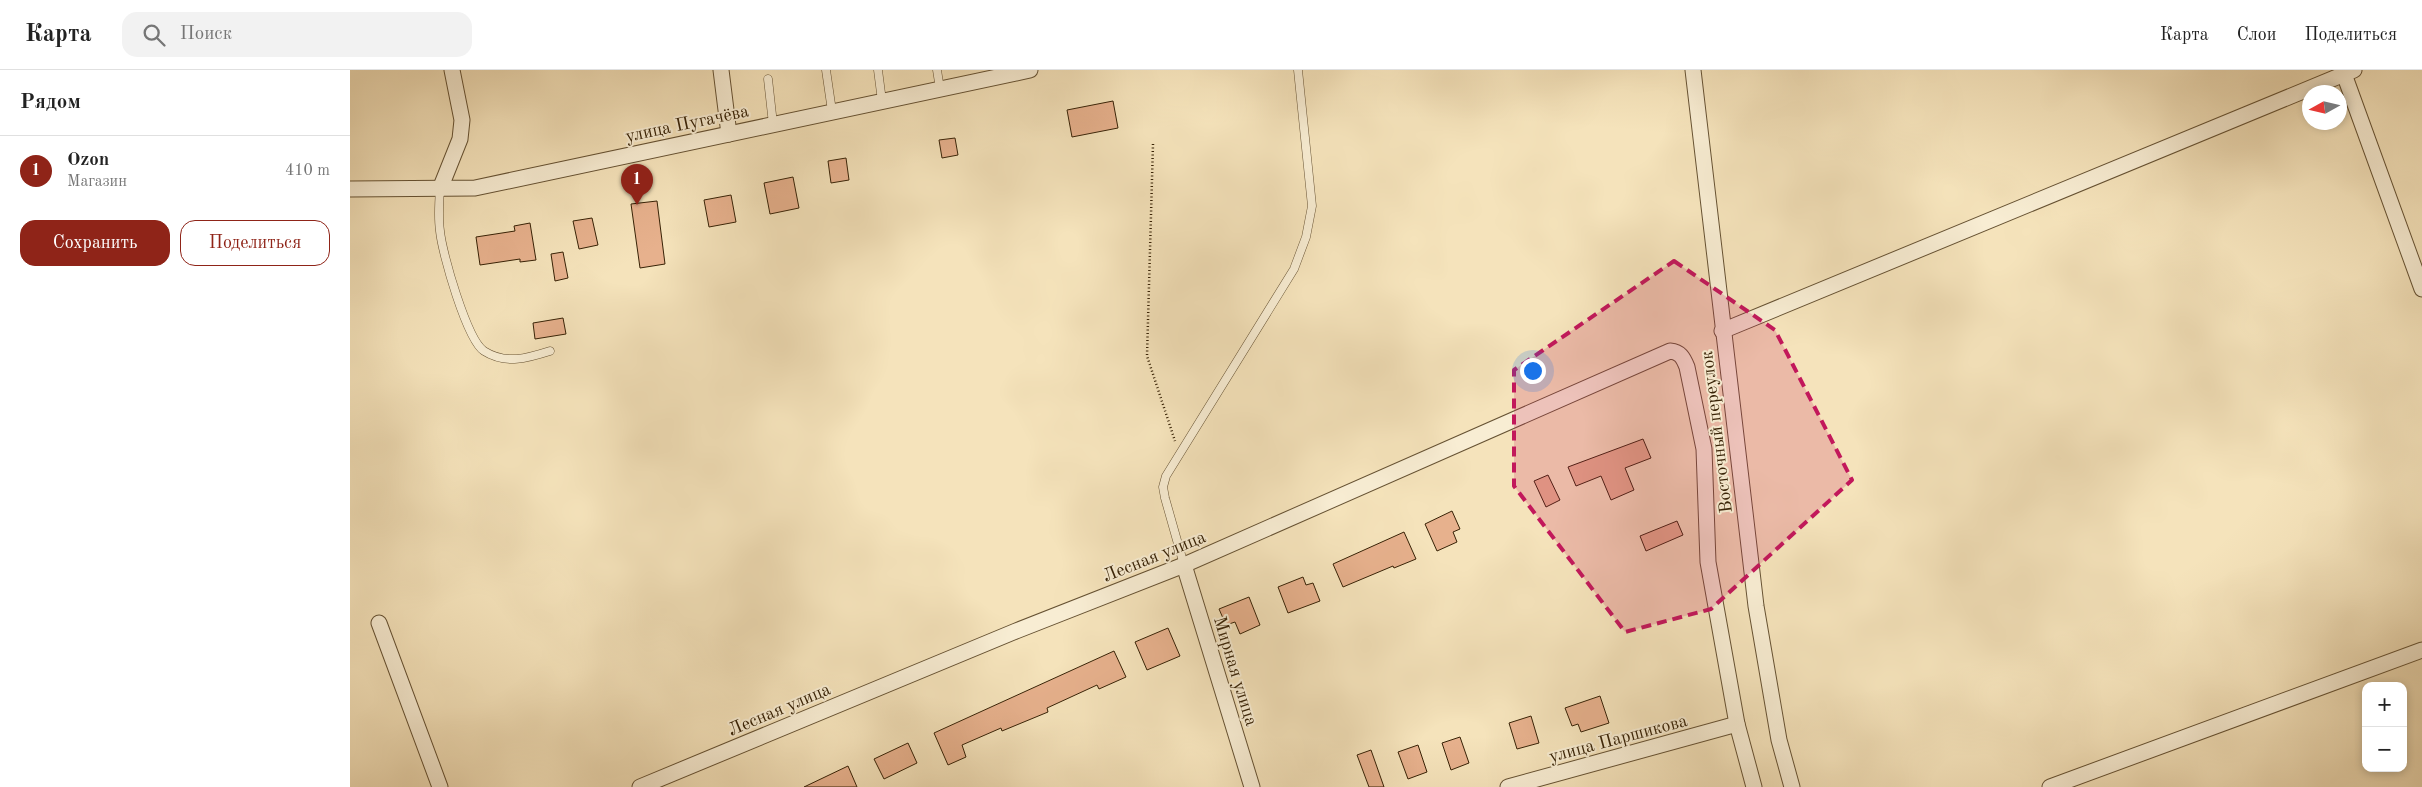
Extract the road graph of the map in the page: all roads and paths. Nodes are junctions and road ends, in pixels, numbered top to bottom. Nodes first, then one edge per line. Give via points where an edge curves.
1 (452, 70) edge
2 (721, 70) edge
3 (826, 70) edge
4 (878, 70) edge
5 (937, 70) edge
6 (1030, 70) edge
7 (1298, 70) edge
8 (1693, 70) edge
9 (1005, 72) edge
10 (2349, 72) edge
11 (768, 79) dead end
12 (940, 89) junction
13 (882, 101) junction
14 (832, 111) junction
15 (774, 124) junction
16 (729, 134) junction
17 (1153, 144) dead end
18 (350, 189) edge
19 (440, 189) junction
20 (2422, 289) edge
21 (1722, 331) junction
22 (550, 351) dead end
23 (1677, 352) joint
24 (1180, 454) junction
25 (1184, 565) junction
26 (379, 623) dead end
27 (2422, 650) edge
28 (1737, 724) junction
29 (2081, 782) edge
30 (440, 787) edge
31 (640, 787) edge
32 (1252, 787) edge
33 (1508, 787) edge
34 (1754, 787) edge
35 (1792, 787) edge
36 (2050, 787) edge

1 - 19 street via 462,120 460,139
2 - 16 street
3 - 14 lane
4 - 13 lane
5 - 12 lane
6 - 9 street, улица Пугачёва
7 - 24 lane via 1312,206 1306,237 1294,269
8 - 21 street, Восточный переулок
9 - 12 street, улица Пугачёва
10 - 20 street
10 - 21 street
11 - 15 lane
12 - 13 street, улица Пугачёва
13 - 14 street, улица Пугачёва
14 - 15 street, улица Пугачёва
15 - 16 street, улица Пугачёва
16 - 19 street, улица Пугачёва via 475,188
17 - 24 path via 1147,356
18 - 19 street, улица Пугачёва
19 - 22 lane via 440,232 444,254 473,338 483,351 505,359 525,359
21 - 35 street, Восточный переулок via 1756,606 1779,740
23 - 25 street, Лесная улица via 1660,353
23 - 28 street, Восточный переулок via 1687,367 1704,449 1708,562
24 - 25 lane via 1163,486
25 - 31 street, Лесная улица
25 - 32 street, Мирная улица
26 - 30 street
27 - 29 street
28 - 33 street, улица Паршикова
28 - 34 street, Восточный переулок
29 - 36 street

